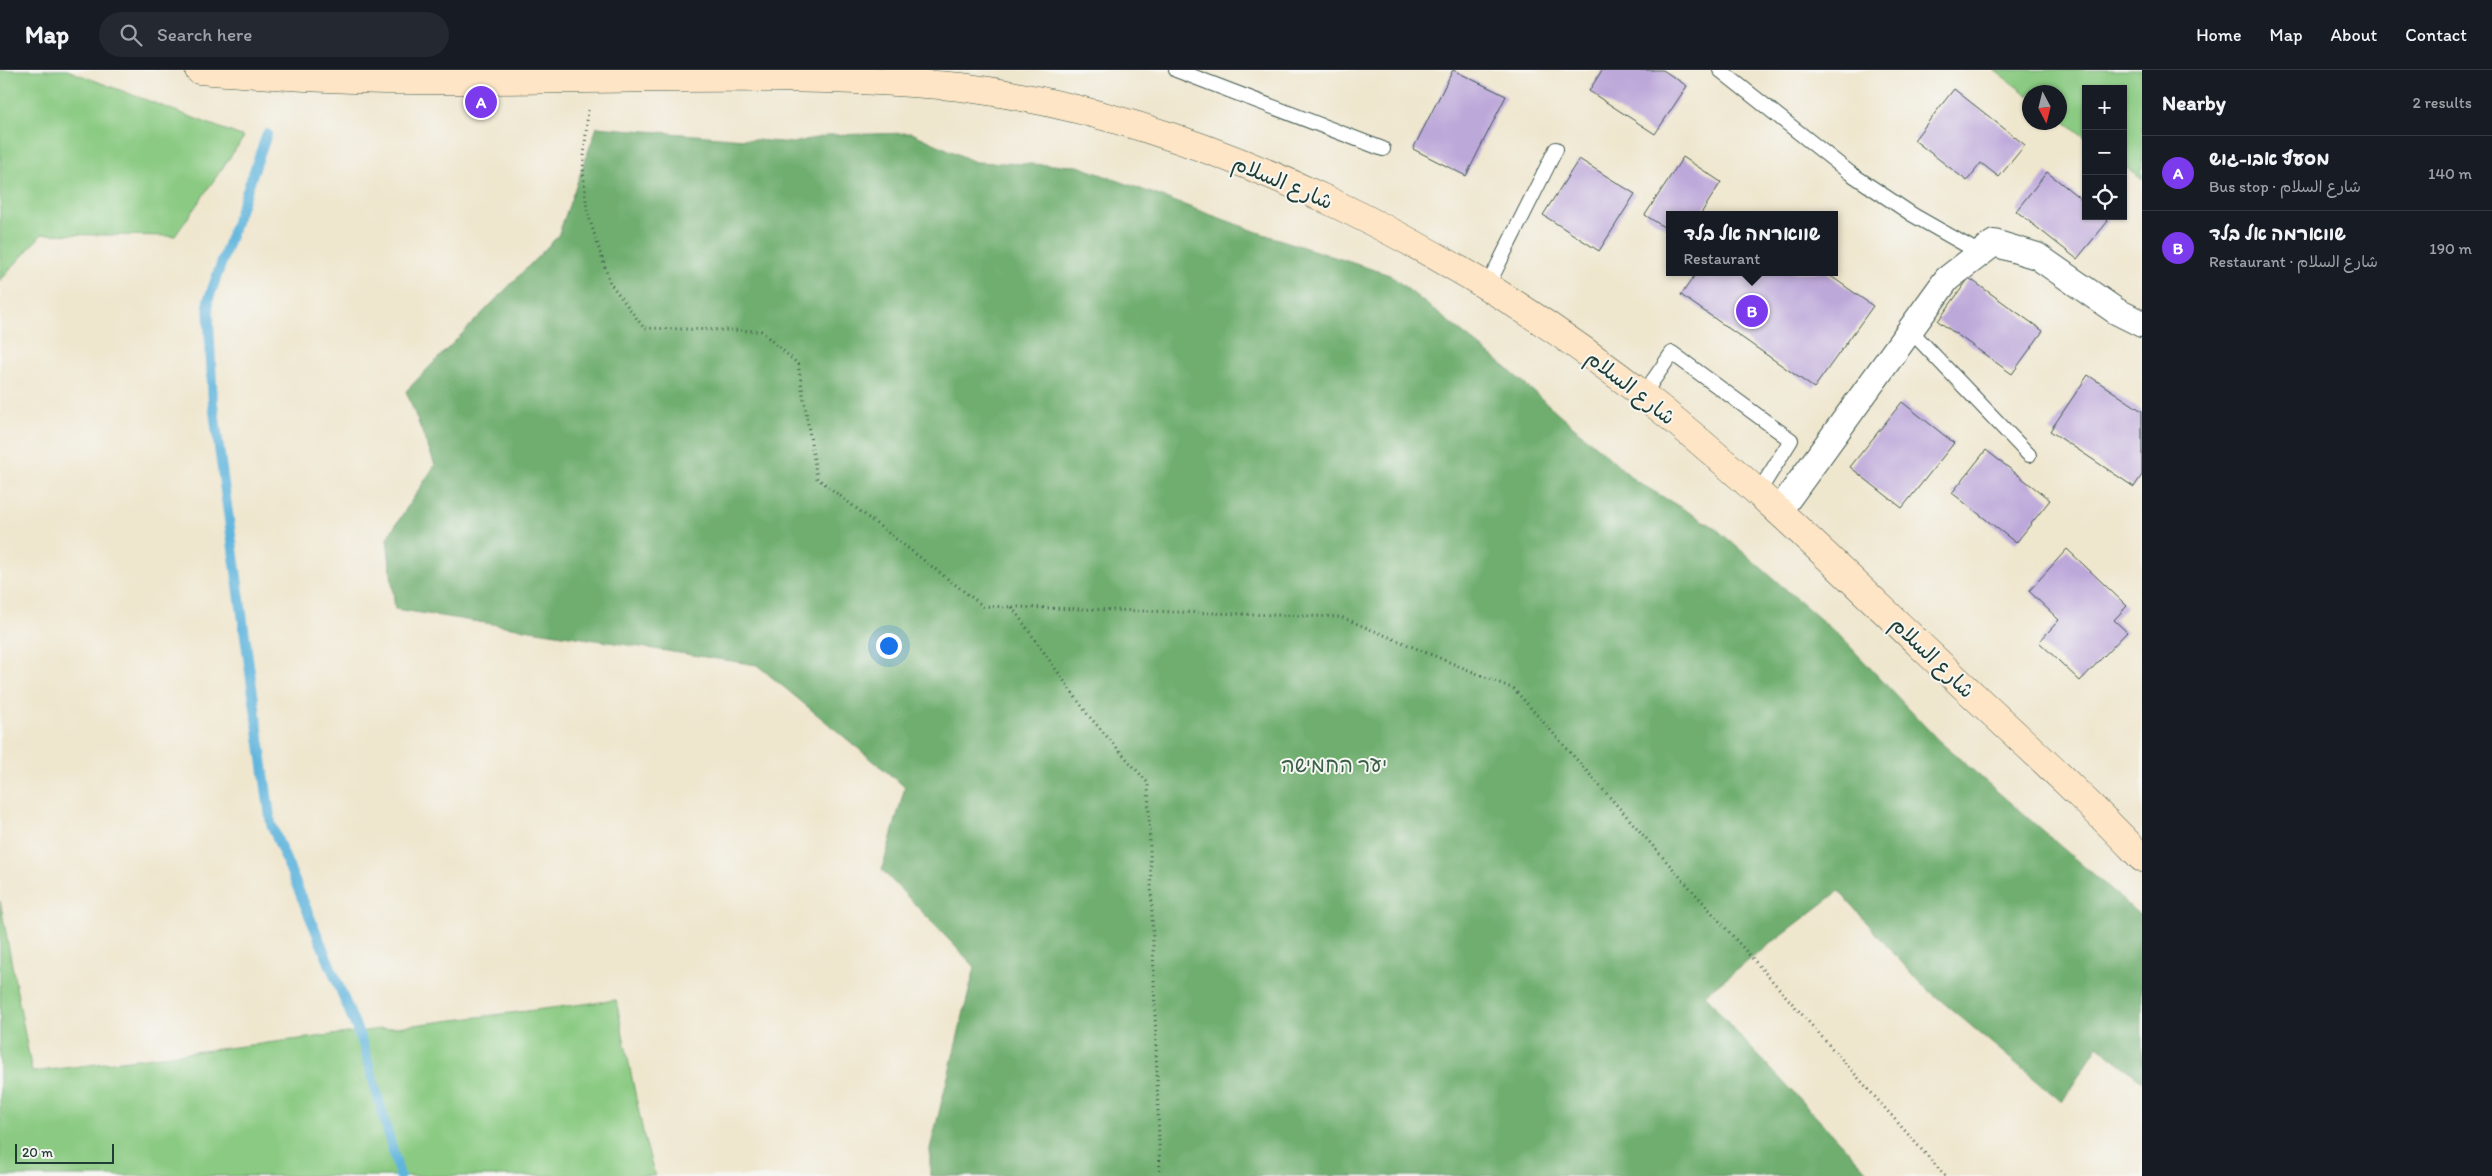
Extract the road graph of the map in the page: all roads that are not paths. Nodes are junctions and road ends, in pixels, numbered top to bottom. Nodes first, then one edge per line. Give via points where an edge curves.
1 (199, 70) edge
2 (1176, 70) edge
3 (1720, 70) edge
4 (796, 72) edge
5 (521, 74) edge
6 (1383, 149) dead end
7 (1556, 149) dead end
8 (1980, 253) junction
9 (1486, 286) junction
10 (2142, 324) edge
11 (1910, 330) junction
12 (1642, 395) junction
13 (2029, 455) dead end
14 (1758, 493) junction
15 (1779, 511) junction
16 (2142, 858) edge

1 - 5 main road, شارع السلام via 304,78 411,80
2 - 6 lane
3 - 8 lane via 1850,173 1913,215
4 - 5 main road, شارع السلام via 591,78
4 - 9 main road, شارع السلام via 963,88 1103,117 1198,147 1272,176 1398,236
7 - 9 lane
8 - 10 street via 1994,243 2037,256 2116,311
8 - 11 street via 1947,280
9 - 12 main road, شارع السلام via 1570,340
11 - 13 lane
11 - 15 street
12 - 14 main road, شارع السلام
12 - 14 lane via 1672,353 1791,440
14 - 15 main road, شارع السلام
15 - 16 main road, شارع السلام

